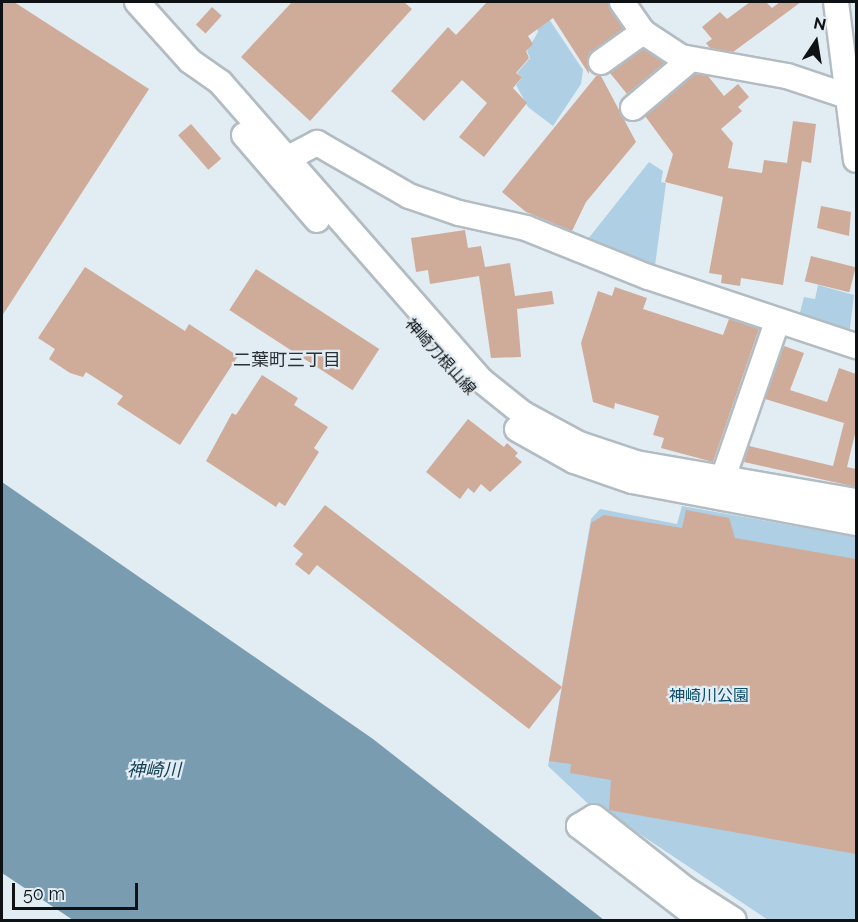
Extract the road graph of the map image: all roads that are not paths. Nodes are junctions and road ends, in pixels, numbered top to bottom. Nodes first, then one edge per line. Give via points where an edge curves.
1 (137, 2) edge
2 (622, 2) edge
3 (836, 2) edge
4 (643, 32) junction
5 (849, 55) edge
6 (690, 60) junction
7 (601, 62) dead end
8 (853, 98) edge
9 (633, 108) dead end
10 (856, 160) edge
11 (279, 164) junction
12 (777, 322) junction
13 (856, 346) edge
14 (723, 478) junction
15 (856, 501) edge
16 (856, 523) edge
17 (701, 921) edge
18 (734, 921) edge

1 - 11 street, 神崎刀根山線 via 190,61 220,82
2 - 4 street
3 - 5 street
4 - 6 street
4 - 7 street
5 - 8 street
6 - 8 street via 788,76
6 - 9 street
8 - 10 street
11 - 12 street via 317,143 409,196 459,213 526,228
11 - 14 street, 神崎刀根山線 via 481,380 522,413 579,444 636,463
11 - 16 street, 神崎刀根山線 via 470,393 514,427 574,461 632,481
12 - 13 street
12 - 14 street
14 - 15 street, 神崎刀根山線
17 - 18 street via 579,826 594,817 684,888

